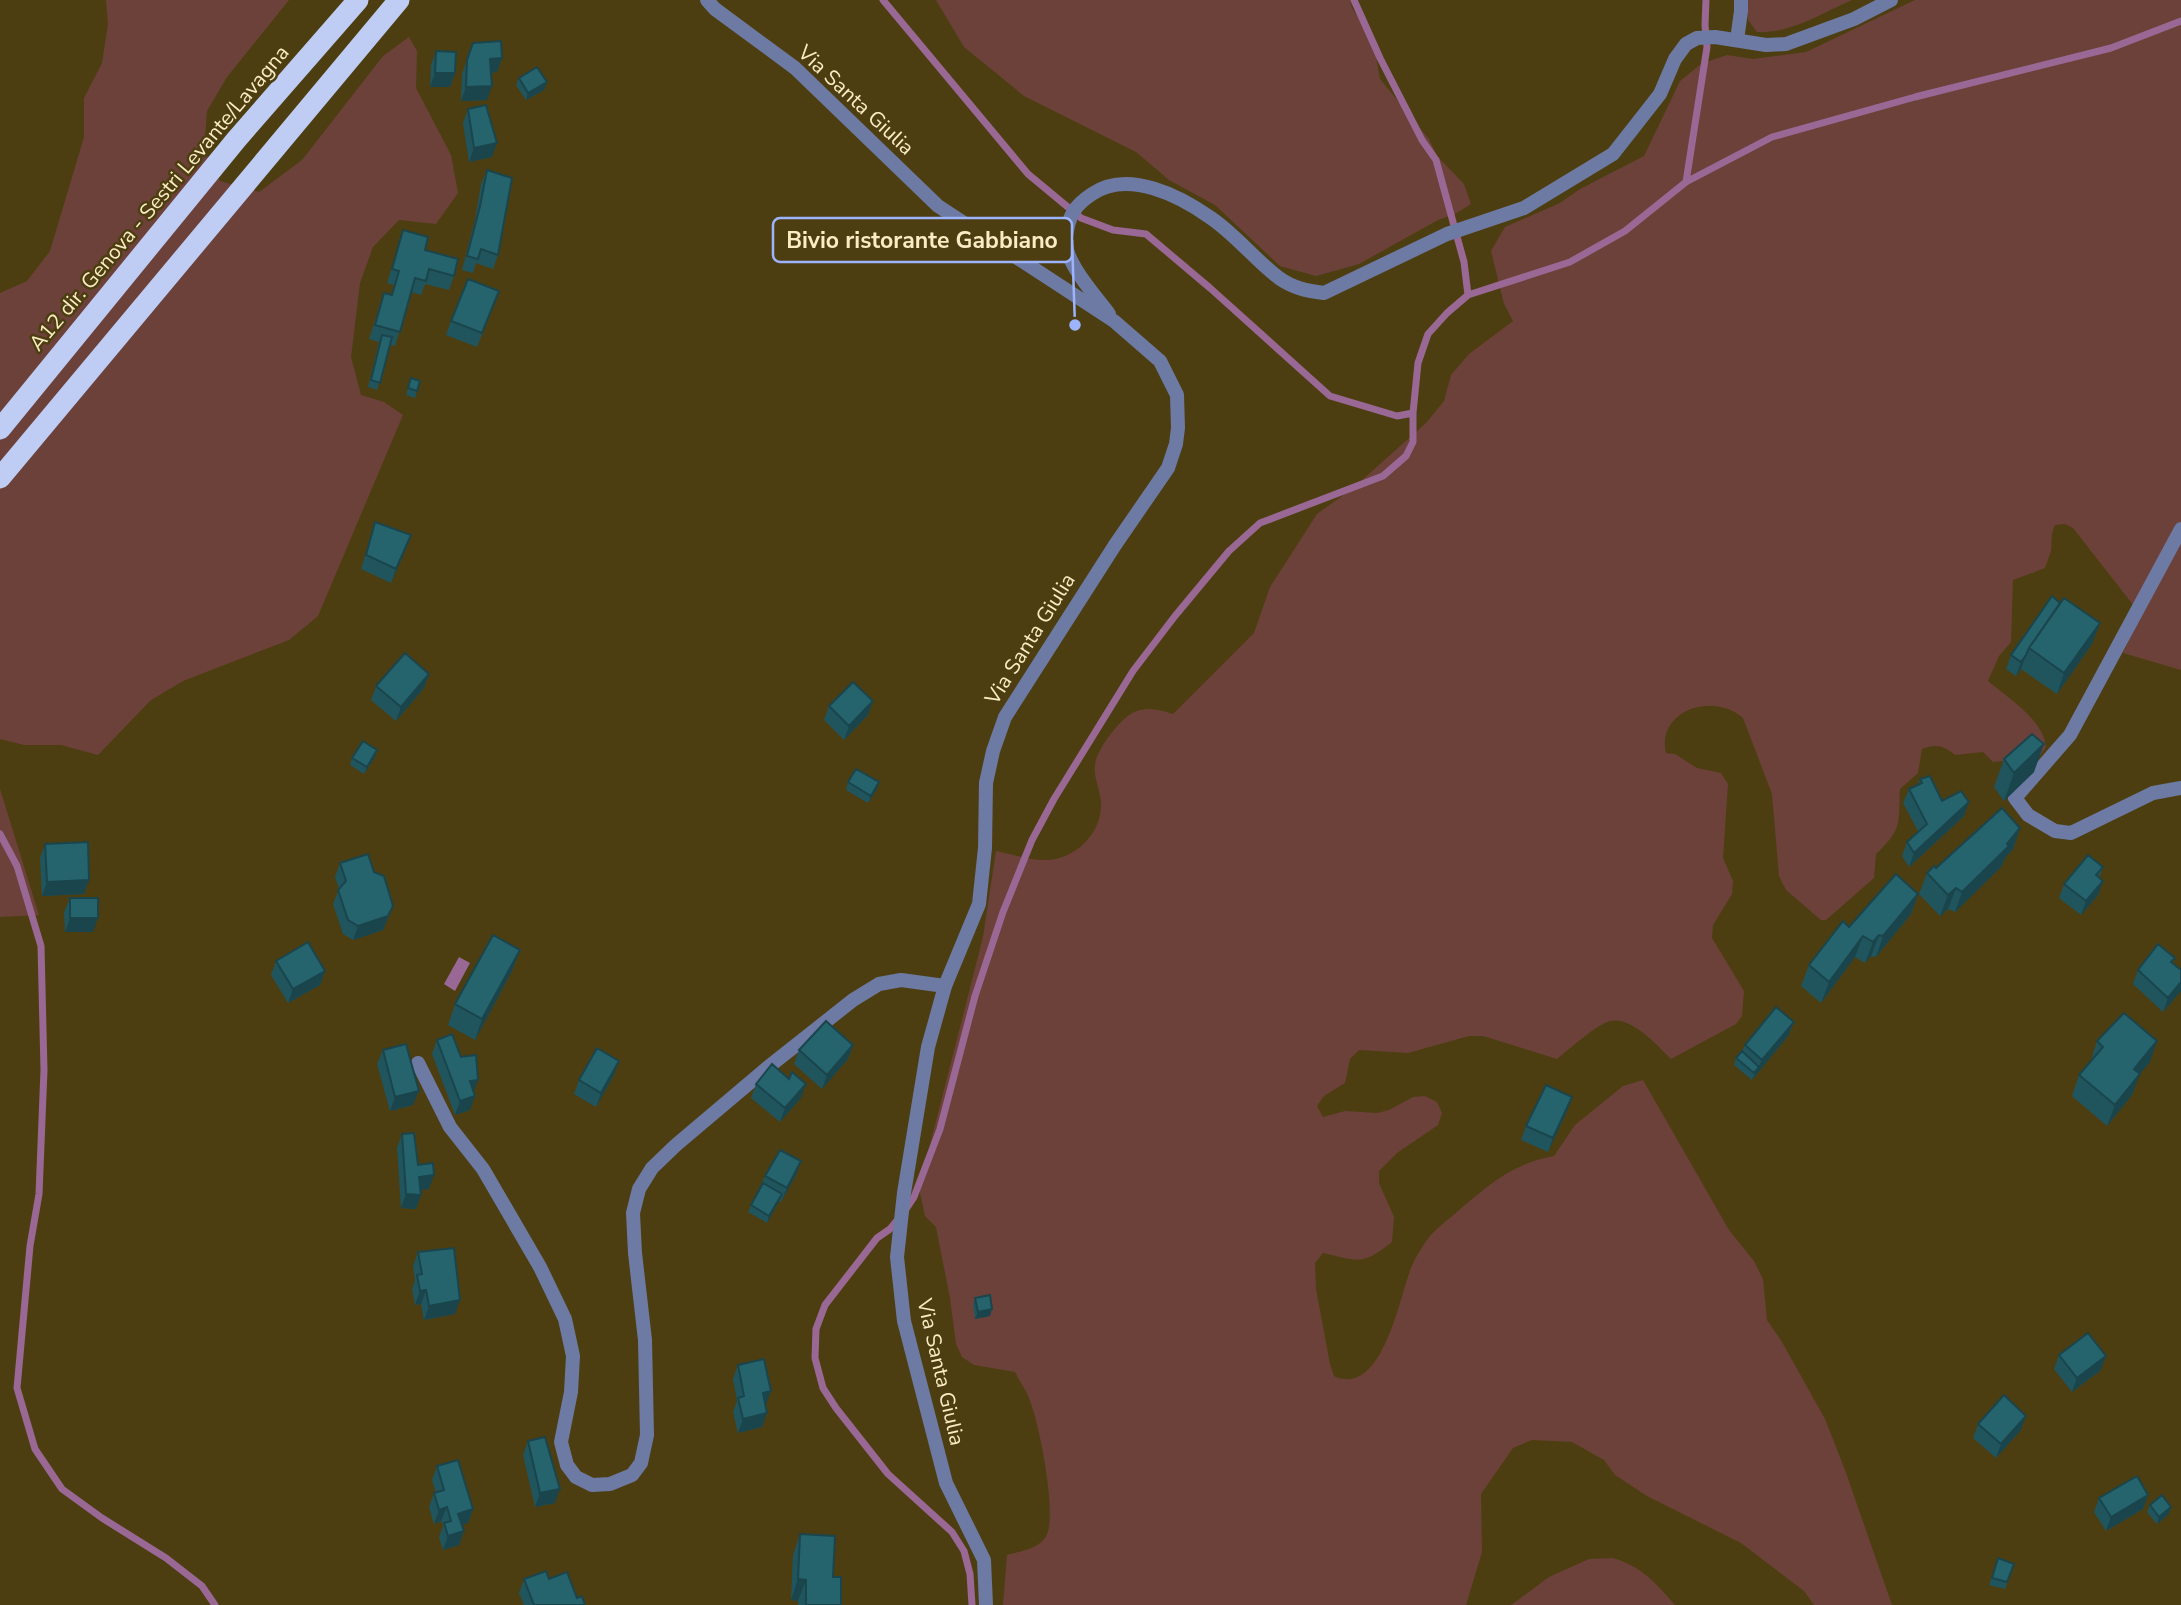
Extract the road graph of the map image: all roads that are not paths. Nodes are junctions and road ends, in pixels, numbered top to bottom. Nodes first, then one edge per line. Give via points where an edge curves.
1 (358, 0) edge
2 (399, 0) edge
3 (707, 0) edge
4 (1741, 0) edge
5 (1891, 0) edge
6 (1737, 40) junction
7 (1114, 321) junction
8 (0, 429) edge
9 (0, 478) edge
10 (2181, 529) edge
11 (2181, 788) edge
12 (946, 986) junction
13 (418, 1063) dead end
14 (986, 1605) edge

1 - 8 highway, A12 dir. Genova - Sestri Levante/Lavagna via 236,140
2 - 9 highway
3 - 7 street, Via Santa Giulia via 795,68 938,206
4 - 6 street
5 - 6 street via 1786,44
6 - 7 street via 1697,38 1686,44 1660,94 1613,154 1524,208 1447,234 1324,293 1302,291 1280,279 1212,218 1162,190 1129,184 1101,187 1069,217 1065,242 1070,260
7 - 12 street, Via Santa Giulia via 1160,361 1177,395 1176,444 1168,468 1005,717 986,783 979,904
10 - 11 street via 2070,735 2015,798 2028,815 2055,831 2071,833 2153,793
12 - 13 street via 901,980 879,984 853,999 652,1168 639,1189 633,1213 645,1340 647,1435 641,1463 632,1475 610,1484 592,1485 576,1477 567,1465 561,1441 573,1356 565,1319 540,1267 483,1169 450,1127
12 - 14 street, Via Santa Giulia via 928,1047 897,1257 904,1321 946,1483 984,1560

